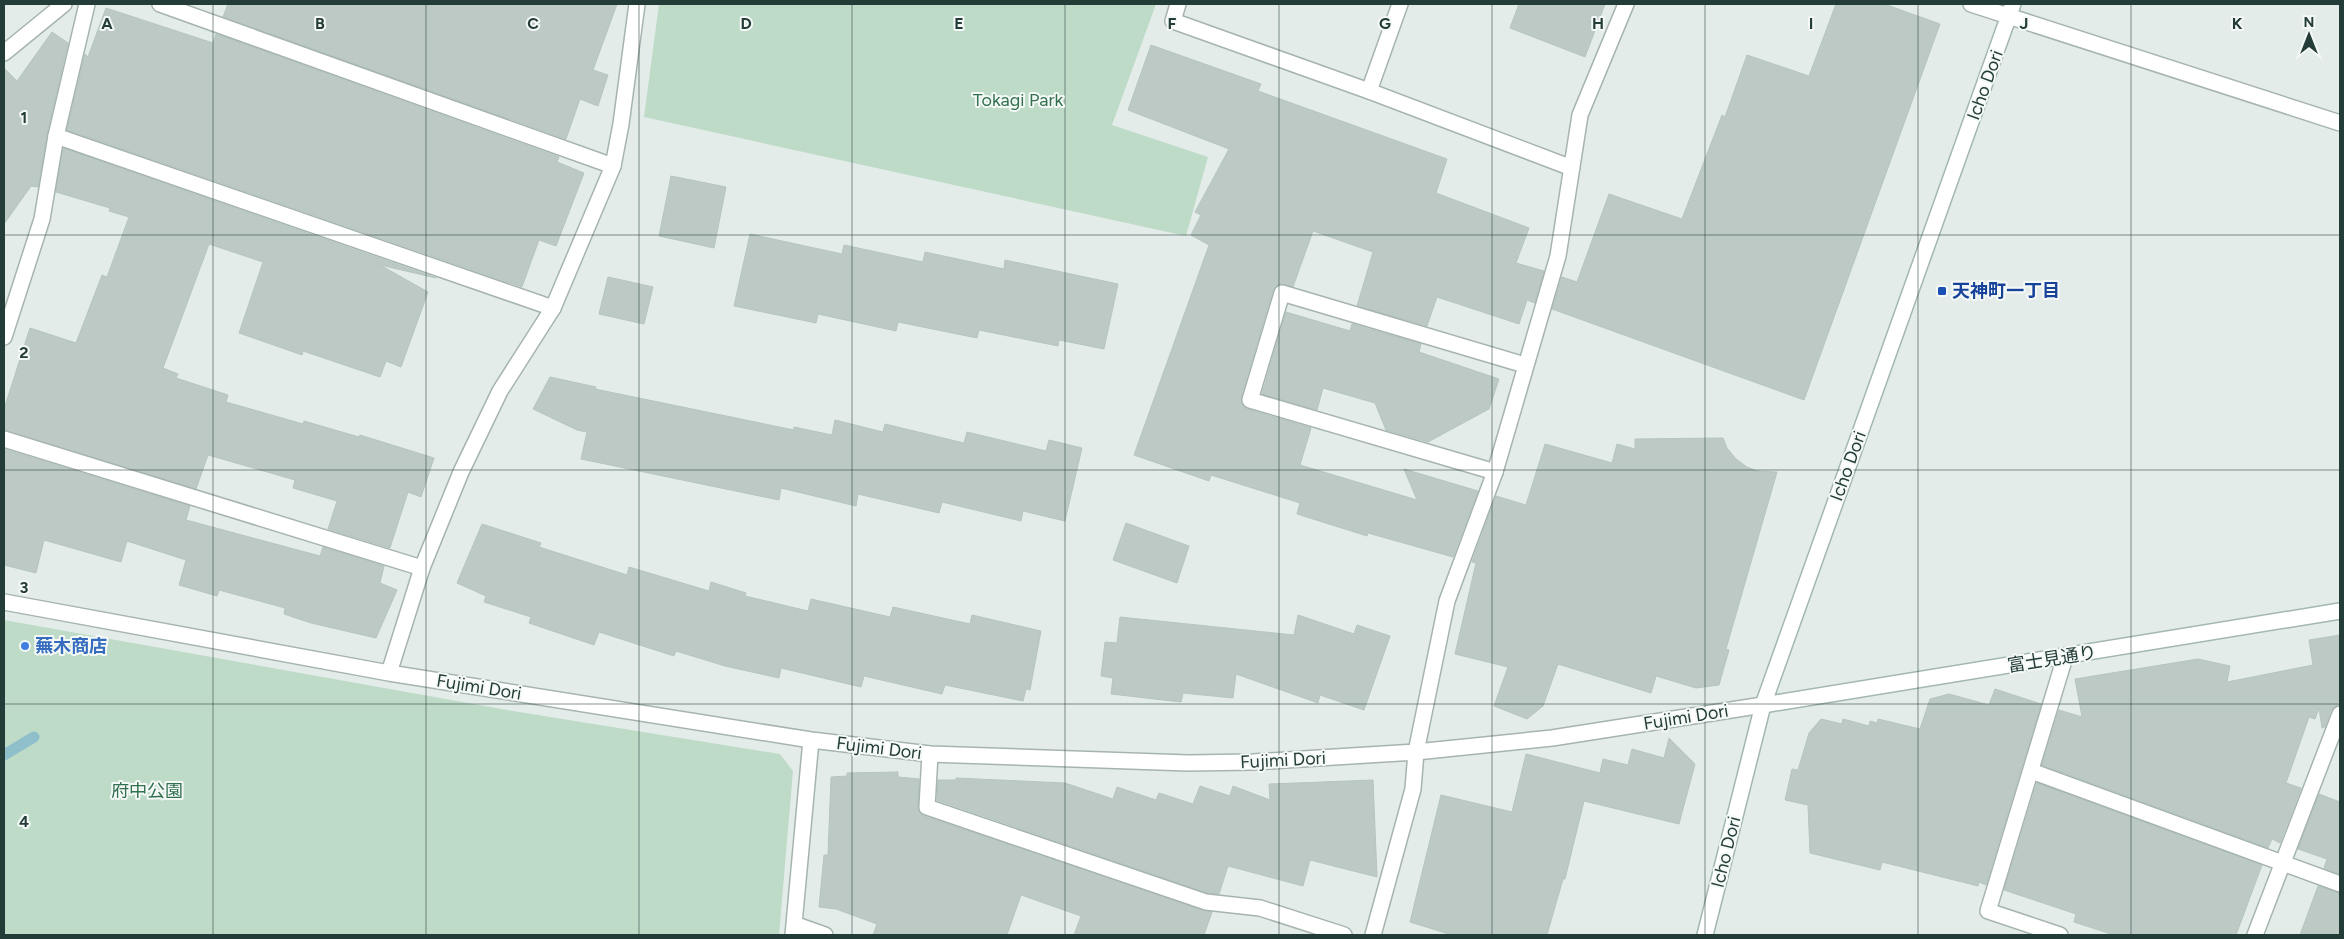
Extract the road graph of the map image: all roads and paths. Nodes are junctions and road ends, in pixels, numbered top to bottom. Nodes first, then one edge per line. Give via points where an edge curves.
1 (64, 4) edge
2 (87, 4) edge
3 (160, 4) edge
4 (638, 4) edge
5 (1178, 4) edge
6 (1400, 4) edge
7 (1626, 4) edge
8 (1971, 4) edge
9 (2011, 10) edge
10 (4, 53) edge
11 (1369, 91) junction
12 (2340, 123) edge
13 (56, 136) junction
14 (613, 166) junction
15 (1572, 168) junction
16 (553, 308) junction
17 (4, 337) edge
18 (1525, 365) junction
19 (4, 439) edge
20 (1495, 472) junction
21 (422, 568) junction
22 (4, 602) edge
23 (2340, 610) edge
24 (2066, 657) junction
25 (389, 673) junction
26 (1763, 705) junction
27 (2340, 714) edge
28 (811, 740) junction
29 (1416, 752) junction
30 (930, 754) junction
31 (2031, 771) junction
32 (2282, 865) junction
33 (2340, 884) edge
34 (793, 930) edge
35 (825, 935) edge
36 (1344, 935) edge
37 (1373, 935) edge
38 (1705, 935) edge
39 (2060, 935) edge
40 (2255, 935) edge

1 - 10 street
2 - 13 street
3 - 14 street
4 - 14 street
5 - 11 street via 1173,21
6 - 11 street
7 - 15 street via 1580,115
8 - 9 street
9 - 12 street
9 - 26 street, Icho Dori
11 - 15 street
13 - 16 street
13 - 17 street via 42,219
14 - 16 street
15 - 18 street via 1558,256
16 - 21 street via 500,391 461,472
18 - 20 street
18 - 20 street via 1282,292 1250,400
19 - 21 street
20 - 29 street via 1447,601
21 - 25 street
22 - 25 street, Fujimi Dori
23 - 24 street, 富士見通り
24 - 26 street, 富士見通り
24 - 31 street
25 - 28 street, Fujimi Dori
26 - 29 street, Fujimi Dori via 1552,738
26 - 38 street, Icho Dori
27 - 32 street
28 - 30 street, Fujimi Dori
28 - 34 street
29 - 30 street, Fujimi Dori via 1188,763
29 - 37 street via 1413,789
30 - 36 street via 927,807 1206,902 1260,908
31 - 32 street
31 - 39 street via 1988,911
32 - 33 street
32 - 40 street
34 - 35 street

